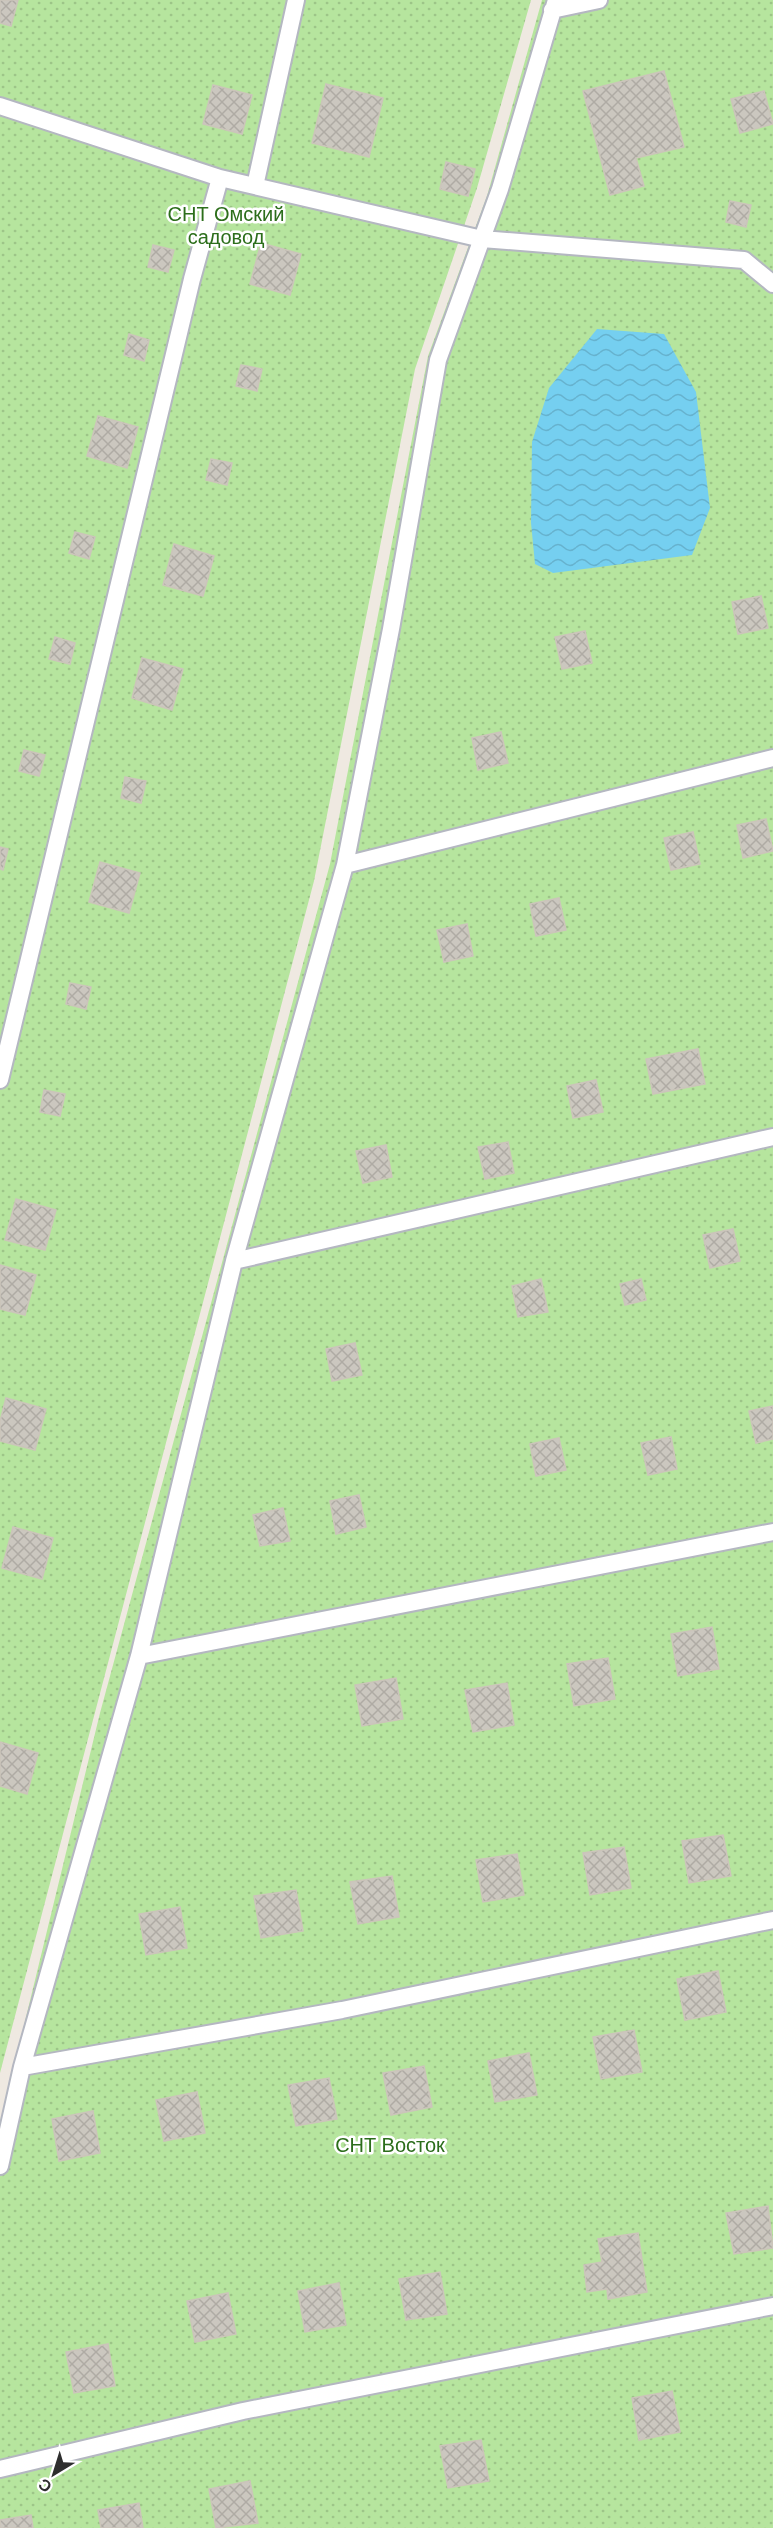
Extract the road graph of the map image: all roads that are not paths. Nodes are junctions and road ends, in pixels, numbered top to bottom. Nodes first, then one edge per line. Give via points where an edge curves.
1 (296, 0) edge
2 (598, 0) edge
3 (554, 5) edge
4 (0, 106) edge
5 (219, 178) junction
6 (255, 186) junction
7 (482, 239) junction
8 (773, 284) edge
9 (773, 758) edge
10 (345, 865) junction
11 (0, 1080) edge
12 (773, 1137) edge
13 (234, 1261) junction
14 (773, 1532) edge
15 (139, 1656) junction
16 (773, 1920) edge
17 (22, 2067) junction
18 (0, 2166) edge
19 (773, 2306) edge
20 (0, 2469) edge

1 - 6 lane
2 - 3 lane
3 - 7 lane
4 - 5 lane
5 - 6 lane
5 - 11 lane
6 - 7 lane
7 - 8 lane via 744,260
7 - 10 lane via 438,360 392,629
9 - 10 lane
10 - 13 lane
12 - 13 lane
13 - 15 lane
14 - 15 lane
15 - 17 lane
16 - 17 lane via 342,2010
17 - 18 lane
19 - 20 lane via 243,2411

